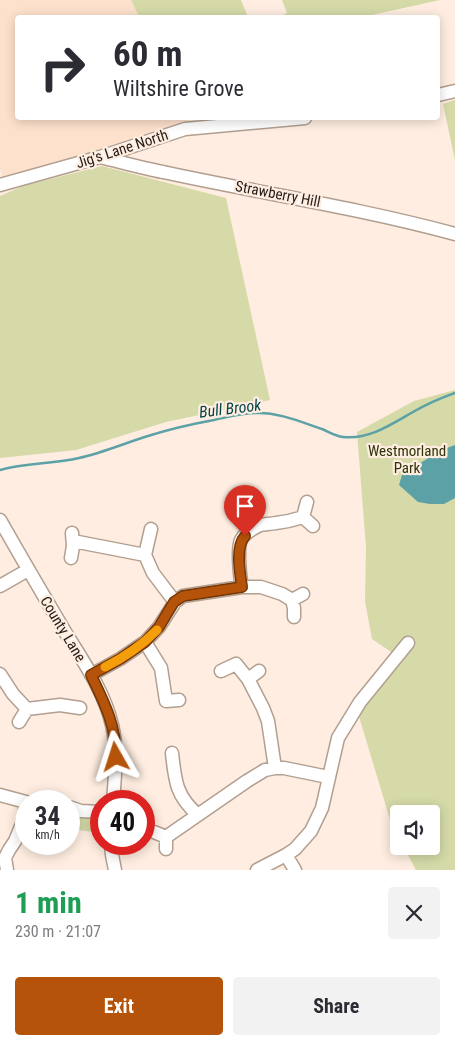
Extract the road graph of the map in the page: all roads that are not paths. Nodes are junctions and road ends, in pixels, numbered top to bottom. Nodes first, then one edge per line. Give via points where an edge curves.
1 (455, 91) edge
2 (440, 95) edge
3 (284, 120) edge
4 (100, 157) junction
5 (0, 185) edge
6 (455, 234) edge
7 (307, 502) dead end
8 (303, 517) junction
9 (0, 520) edge
10 (313, 526) dead end
11 (151, 529) dead end
12 (145, 555) junction
13 (71, 558) dead end
14 (28, 570) junction
15 (0, 586) edge
16 (242, 587) junction
17 (303, 594) dead end
18 (292, 600) junction
19 (174, 602) junction
20 (294, 617) dead end
21 (145, 642) junction
22 (408, 643) dead end
23 (221, 671) dead end
24 (259, 671) dead end
25 (0, 674) edge
26 (91, 675) junction
27 (248, 679) junction
28 (179, 700) dead end
29 (80, 708) dead end
30 (27, 709) junction
31 (19, 722) dead end
32 (172, 753) dead end
33 (275, 768) junction
34 (328, 778) junction
35 (114, 790) edge
36 (0, 796) edge
37 (15, 801) edge
38 (198, 815) junction
39 (162, 839) dead end
40 (15, 841) edge
41 (112, 855) edge
42 (286, 855) junction
43 (8, 870) edge
44 (116, 870) edge
45 (257, 870) edge
46 (295, 870) edge

1 - 2 street
3 - 4 street, Jig's Lane North via 185,129
4 - 5 street, Jig's Lane North
4 - 6 street, Strawberry Hill via 324,203
7 - 8 street
8 - 10 street
8 - 16 street via 260,525 241,540
9 - 14 street, County Lane
11 - 12 street
12 - 13 street via 72,537
12 - 19 street via 153,573
14 - 15 street
14 - 26 street, County Lane
16 - 18 street via 261,587
16 - 19 street via 183,596
17 - 18 street
18 - 20 street
19 - 21 street via 159,627
21 - 26 street
21 - 28 street via 161,668 166,706
22 - 34 street via 355,709 338,738
23 - 27 street via 236,664
24 - 27 street
25 - 30 street
26 - 35 street, County Lane via 112,725 116,746
27 - 33 street via 268,721
29 - 30 street via 60,705
30 - 31 street
32 - 38 street via 181,796
33 - 34 street
33 - 38 street via 265,770
34 - 42 street via 322,808 311,831
36 - 37 street
38 - 39 street
40 - 43 street via 5,858
41 - 44 street
42 - 45 street
42 - 46 street

